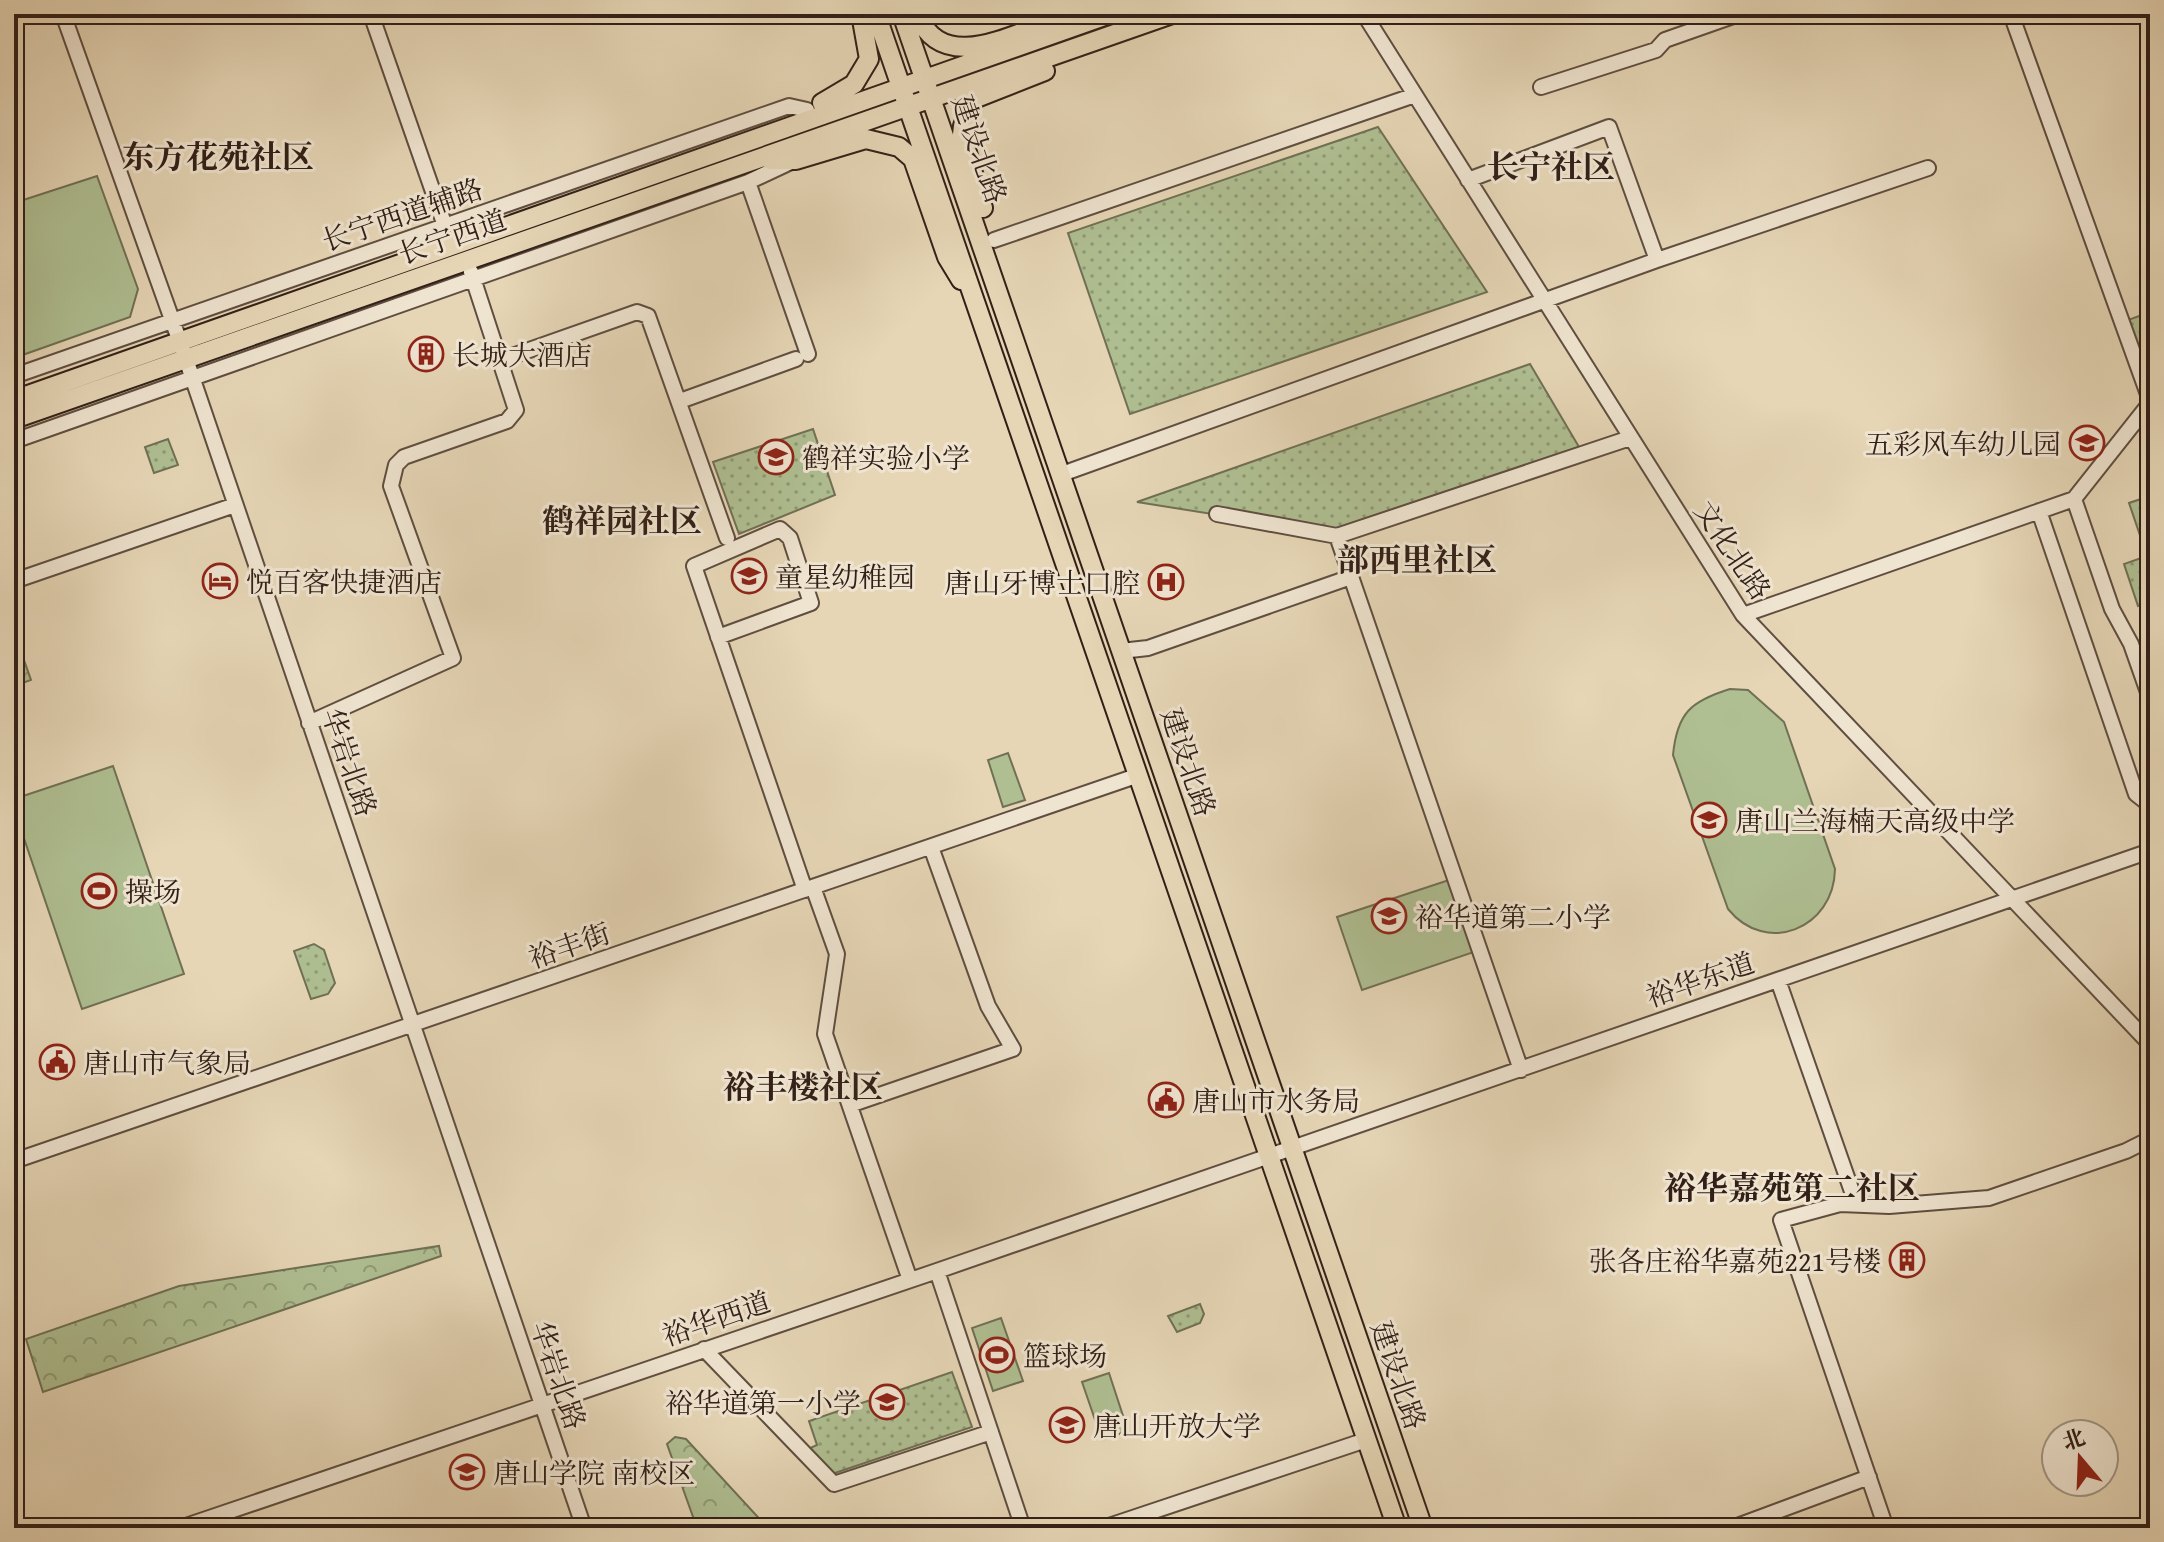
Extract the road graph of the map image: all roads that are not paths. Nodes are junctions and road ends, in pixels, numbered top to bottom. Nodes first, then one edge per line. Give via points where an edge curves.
1 (63, 14) edge
2 (371, 14) edge
3 (861, 14) edge
4 (876, 14) edge
5 (902, 14) edge
6 (917, 14) edge
7 (1073, 14) edge
8 (1091, 14) edge
9 (1109, 14) edge
10 (1172, 14) edge
11 (1364, 14) edge
12 (1739, 14) edge
13 (2011, 14) edge
14 (1115, 33) junction
15 (926, 77) junction
16 (901, 86) junction
17 (1541, 87) dead end
18 (1415, 95) junction
19 (933, 98) junction
20 (908, 107) junction
21 (807, 110) junction
22 (787, 126) junction
23 (754, 160) junction
24 (796, 160) junction
25 (1928, 168) dead end
26 (1468, 180) junction
27 (748, 182) junction
28 (445, 226) junction
29 (994, 240) junction
30 (1657, 260) junction
31 (466, 261) junction
32 (473, 279) junction
33 (1002, 301) junction
34 (1544, 302) junction
35 (980, 309) junction
36 (172, 321) junction
37 (183, 351) junction
38 (501, 360) junction
39 (14, 376) edge
40 (192, 378) junction
41 (14, 400) edge
42 (680, 401) junction
43 (2150, 402) edge
44 (14, 419) edge
45 (1630, 438) junction
46 (14, 441) edge
47 (1062, 474) junction
48 (2074, 499) junction
49 (235, 505) junction
50 (2039, 511) junction
51 (1217, 514) dead end
52 (1337, 536) junction
53 (727, 538) dead end
54 (1351, 577) junction
55 (14, 581) edge
56 (1743, 615) junction
57 (718, 637) junction
58 (1121, 651) junction
59 (2150, 698) edge
60 (309, 723) junction
61 (1139, 775) junction
62 (2150, 805) edge
63 (931, 847) junction
64 (2150, 851) edge
65 (809, 889) junction
66 (2012, 899) junction
67 (1778, 980) junction
68 (411, 1027) junction
69 (2150, 1044) edge
70 (1521, 1070) junction
71 (850, 1105) junction
72 (2150, 1139) edge
73 (1291, 1148) junction
74 (1267, 1156) junction
75 (14, 1161) edge
76 (1856, 1203) junction
77 (937, 1271) junction
78 (910, 1280) junction
79 (704, 1349) junction
80 (542, 1405) junction
81 (991, 1432) junction
82 (1366, 1440) junction
83 (1869, 1477) junction
84 (180, 1528) edge
85 (584, 1528) edge
86 (1023, 1528) edge
87 (1103, 1528) edge
88 (1397, 1528) edge
89 (1423, 1528) edge
90 (1732, 1528) edge
91 (1886, 1528) edge

1 - 36 street, 华岩北路
2 - 28 street
3 - 21 main road via 870,48 862,73 834,98
4 - 16 main road, 建设北路
5 - 15 main road, 建设北路
6 - 7 main road via 931,39 953,49
8 - 9 main road
9 - 15 main road, 长宁西道
10 - 14 main road, 长宁西道
11 - 18 street, 文化北路
12 - 17 street via 1665,40 1656,50
13 - 43 street
14 - 19 main road, 长宁西道
14 - 29 main road via 1087,55 974,99 962,135
15 - 16 main road, 长宁西道
15 - 19 main road, 建设北路
16 - 20 main road, 建设北路
16 - 22 main road, 长宁西道
18 - 26 street, 文化北路
18 - 29 street
19 - 20 main road, 长宁西道
19 - 33 main road, 建设北路
20 - 23 main road, 长宁西道
20 - 35 main road, 建设北路
21 - 22 main road
21 - 28 street, 长宁西道辅路 via 789,106
22 - 37 main road, 长宁西道
23 - 24 main road
23 - 31 main road, 长宁西道
24 - 27 street
24 - 35 main road via 866,139 899,147 913,159 947,257
25 - 30 street
26 - 30 street via 1609,127
26 - 34 street, 文化北路
27 - 32 street
27 - 42 street via 802,356
28 - 36 street, 长宁西道辅路
29 - 33 main road
30 - 34 street
31 - 32 street
31 - 37 main road, 长宁西道
32 - 38 street
32 - 40 street
33 - 47 main road, 建设北路
34 - 45 street, 文化北路
34 - 47 street
35 - 61 main road, 建设北路
36 - 37 street, 华岩北路
36 - 39 street, 长宁西道辅路
37 - 40 street, 华岩北路
37 - 41 main road, 长宁西道
37 - 44 main road, 长宁西道
38 - 42 street via 637,312 648,316
38 - 60 street via 515,403 512,418 404,457 392,475 391,486 453,658
40 - 46 street
40 - 49 street, 华岩北路
42 - 53 street
43 - 48 street
45 - 52 street
45 - 56 street, 文化北路
47 - 58 main road, 建设北路
48 - 50 street
48 - 59 street
49 - 55 street
49 - 60 street, 华岩北路
50 - 56 street
50 - 62 street via 2136,794
51 - 52 street
52 - 54 street
54 - 58 street via 1163,644
54 - 70 street
56 - 66 street, 文化北路
57 - 57 street via 811,603 790,538 780,529 694,566
57 - 65 street
58 - 73 main road, 建设北路
60 - 68 street, 华岩北路
61 - 63 street, 裕丰街
61 - 74 main road, 建设北路
63 - 65 street, 裕丰街
63 - 71 street via 988,1006 1013,1049
64 - 66 street, 裕华东道
65 - 68 street, 裕丰街
65 - 71 street via 837,954 825,1034
66 - 67 street, 裕华东道
66 - 69 street, 文化北路
67 - 70 street, 裕华东道
67 - 76 street
68 - 75 street, 裕丰街
68 - 80 street, 华岩北路
70 - 73 street, 裕华东道
71 - 78 street
72 - 76 street via 1989,1198 1889,1206
73 - 74 street, 裕华东道
73 - 89 main road, 建设北路
74 - 77 street, 裕华西道
74 - 82 main road, 建设北路
76 - 83 street via 1781,1220
77 - 78 street, 裕华西道
77 - 81 street
78 - 79 street, 裕华西道
79 - 80 street, 裕华西道
79 - 81 street via 834,1484
80 - 84 street, 裕华西道
80 - 85 street, 华岩北路
81 - 86 street
82 - 87 street
82 - 88 main road, 建设北路
83 - 90 street
83 - 91 street

